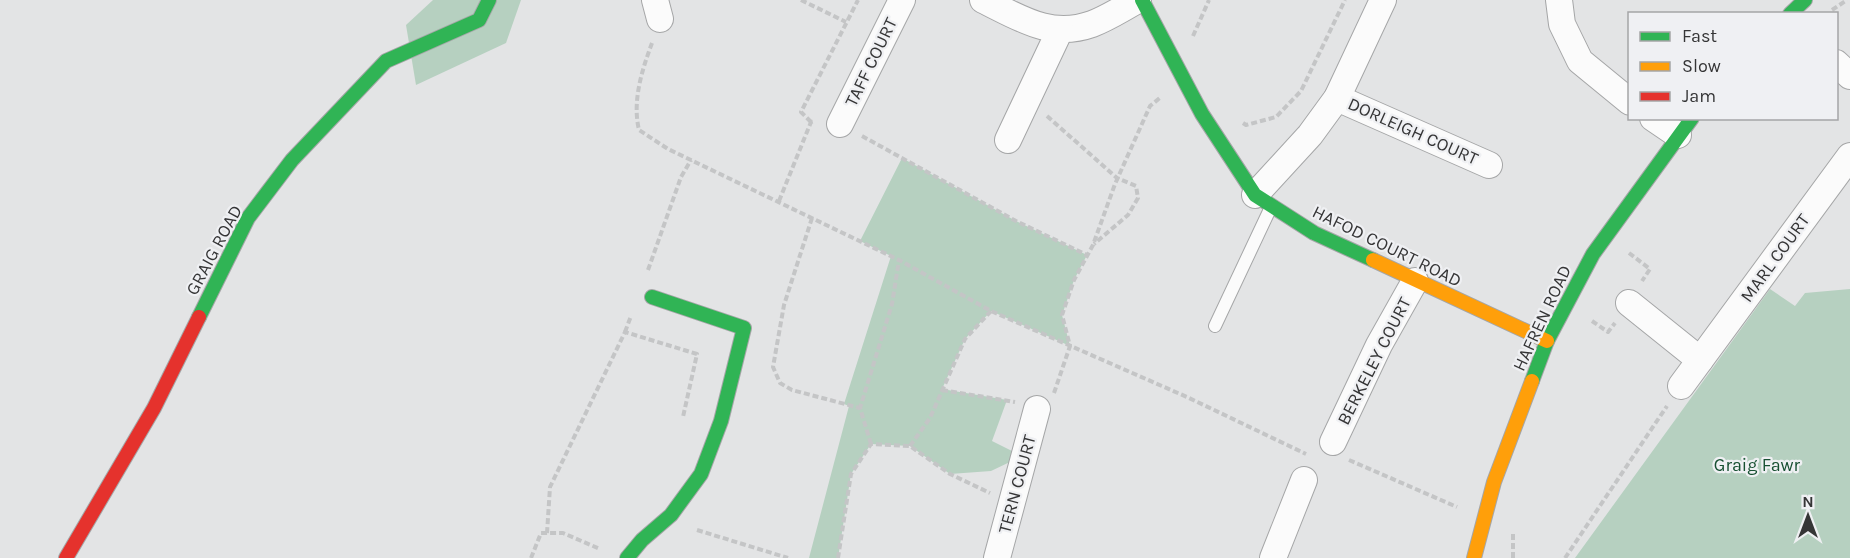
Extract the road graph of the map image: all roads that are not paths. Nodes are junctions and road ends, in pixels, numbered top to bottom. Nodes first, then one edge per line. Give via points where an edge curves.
1 (489, 0) edge
2 (902, 0) edge
3 (983, 0) edge
4 (1140, 0) edge
5 (1383, 0) edge
6 (1559, 0) edge
7 (1805, 0) edge
8 (1792, 12) edge
9 (1060, 30) junction
10 (1838, 65) edge
11 (1850, 76) edge
12 (1338, 98) junction
13 (1628, 101) edge
14 (1660, 120) edge
15 (840, 124) road end
16 (1685, 127) edge
17 (1008, 140) dead end
18 (1850, 156) edge
19 (1489, 165) dead end
20 (1263, 200) junction
21 (1415, 281) junction
22 (652, 297) dead end
23 (1629, 303) road end
24 (1215, 326) dead end
25 (1547, 341) junction
26 (1700, 360) junction
27 (1681, 386) road end
28 (1037, 409) road end
29 (1337, 449) road end
30 (1304, 480) dead end
31 (66, 558) edge
32 (627, 558) edge
33 (997, 558) edge
34 (1273, 558) edge
35 (1473, 558) edge

1 - 31 street, GRAIG ROAD via 479,20 386,61 292,160 248,218 154,408
2 - 15 street, TAFF COURT
3 - 9 street via 1033,24
4 - 9 street via 1092,24
4 - 20 street, HAFOD COURT ROAD via 1202,114
5 - 12 street, DORLEIGH COURT
6 - 13 street via 1562,24 1580,61
7 - 8 street
9 - 17 street
10 - 11 street
12 - 19 street, DORLEIGH COURT
12 - 20 street, DORLEIGH COURT
14 - 16 street
16 - 25 street, HAFREN ROAD via 1593,254
18 - 26 street, MARL COURT
20 - 21 street, HAFOD COURT ROAD via 1314,233
20 - 24 lane
21 - 25 street, HAFOD COURT ROAD
21 - 29 street, BERKELEY COURT via 1379,345
22 - 32 street via 744,328 721,421 701,474 670,515
23 - 26 street
25 - 35 street, HAFREN ROAD via 1494,482
26 - 27 street, MARL COURT
28 - 33 street, TERN COURT
30 - 34 street

